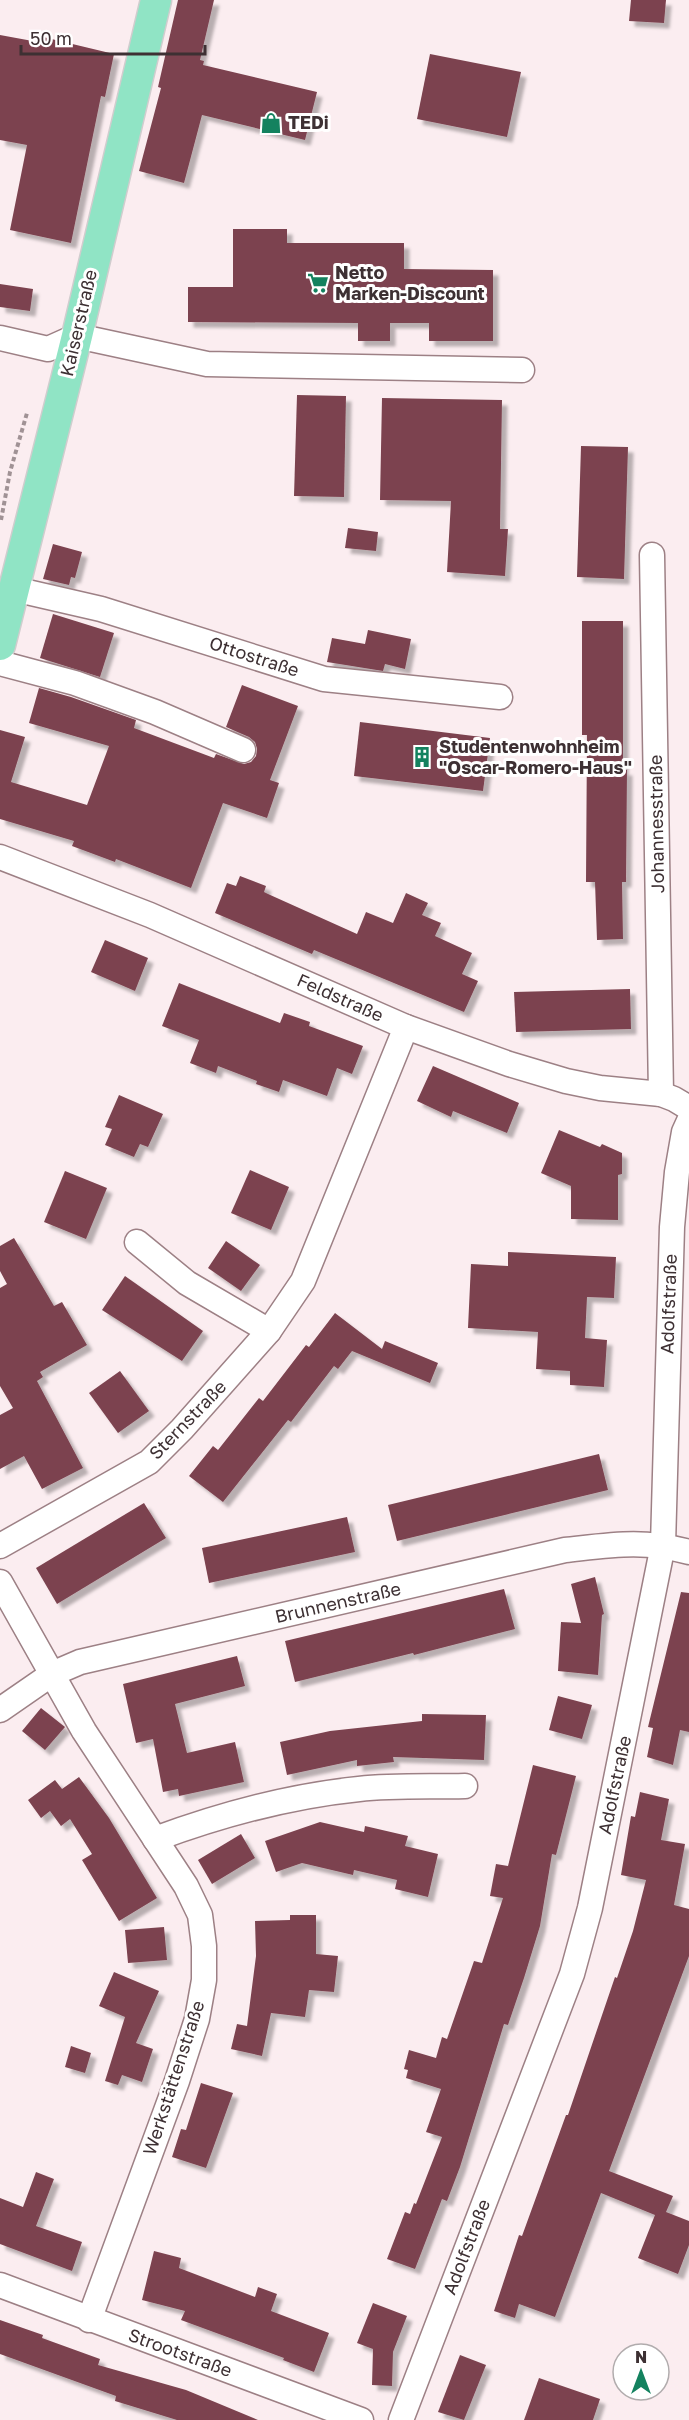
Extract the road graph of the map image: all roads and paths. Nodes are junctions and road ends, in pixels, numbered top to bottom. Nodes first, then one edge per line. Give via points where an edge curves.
1 (156, 0) edge
2 (77, 336) junction
3 (0, 338) edge
4 (522, 370) dead end
5 (652, 555) dead end
6 (14, 589) junction
7 (0, 645) edge
8 (0, 663) edge
9 (500, 697) dead end
10 (243, 750) dead end
11 (0, 857) edge
12 (406, 1027) junction
13 (661, 1094) junction
14 (689, 1108) edge
15 (689, 1121) edge
16 (137, 1242) dead end
17 (269, 1331) junction
18 (663, 1545) junction
19 (0, 1546) edge
20 (689, 1552) edge
21 (0, 1582) edge
22 (52, 1674) junction
23 (0, 1710) edge
24 (465, 1786) dead end
25 (155, 1839) junction
26 (0, 2285) edge
27 (89, 2320) junction
28 (361, 2420) edge
29 (401, 2420) edge

1 - 2 main road, Kaiserstraße
2 - 3 street via 48,349
2 - 4 street via 207,364
2 - 6 main road, Kaiserstraße
5 - 13 street, Johannesstraße
6 - 7 main road, Kaiserstraße
6 - 9 street, Ottostraße via 101,609 324,679
8 - 10 street via 155,712
11 - 12 street, Feldstraße via 150,915
12 - 13 street, Feldstraße via 566,1081
12 - 17 street, Sternstraße via 303,1281
13 - 14 street, Feldstraße
15 - 18 street, Adolfstraße via 677,1172 672,1227
16 - 17 street via 188,1283
17 - 19 street, Sternstraße via 149,1462
18 - 20 street, Brunnenstraße
18 - 22 street, Brunnenstraße via 627,1543 565,1550 80,1662
18 - 29 street, Adolfstraße via 590,1908 572,1974
21 - 22 street, Werkstättenstraße
22 - 23 street, Brunnenstraße
22 - 25 street, Werkstättenstraße via 84,1731
24 - 25 street via 360,1789 283,1802 201,1822
25 - 27 street, Werkstättenstraße via 200,1915 204,1980 197,2019 177,2080
26 - 27 street, Strootstraße
27 - 28 street, Strootstraße

